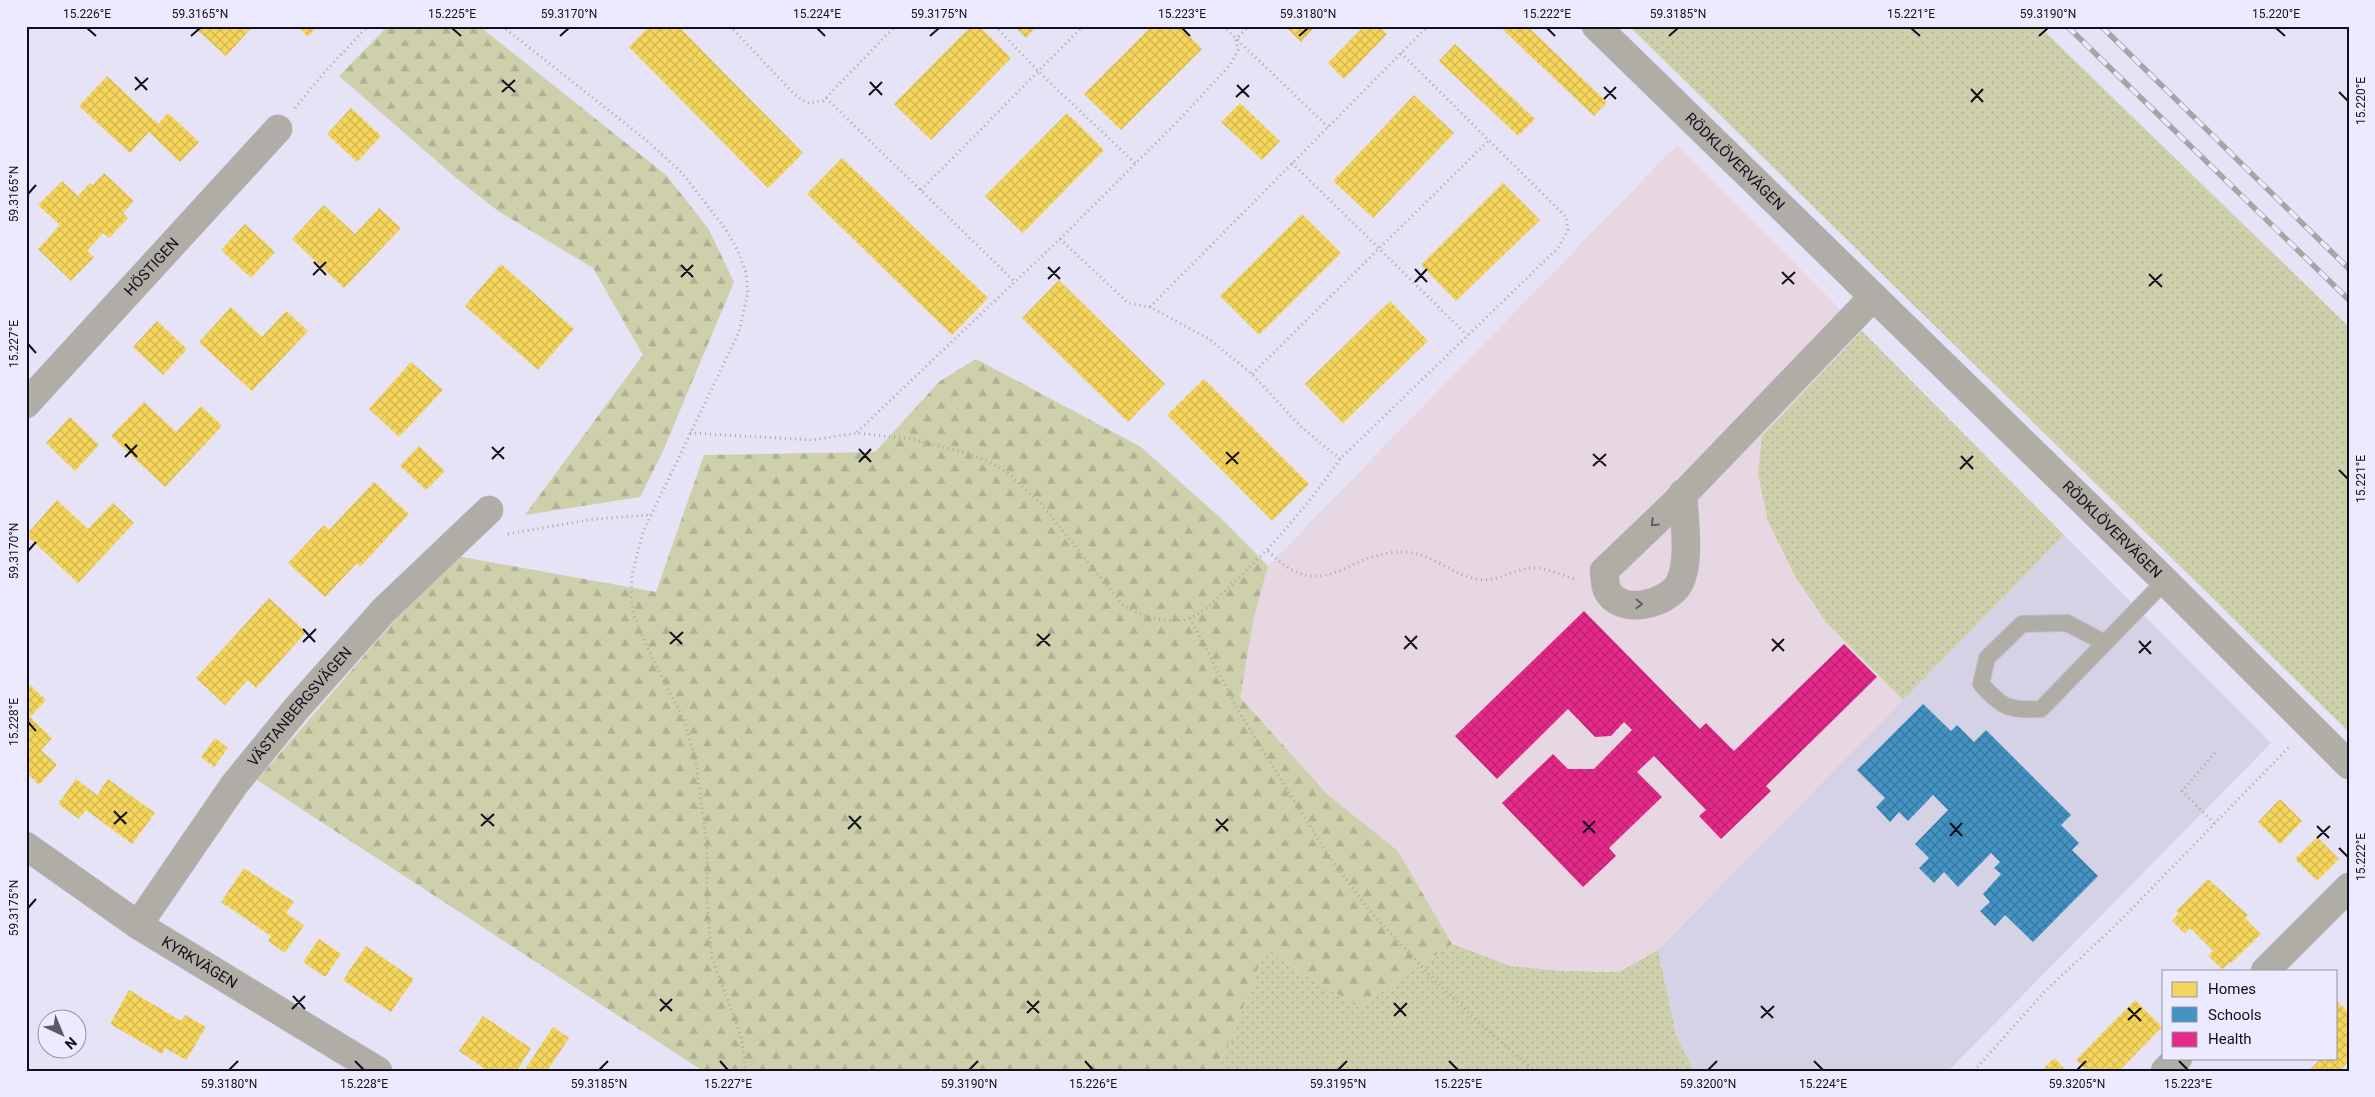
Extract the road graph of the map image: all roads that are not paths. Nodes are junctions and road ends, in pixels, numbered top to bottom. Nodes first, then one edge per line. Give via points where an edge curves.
1 (1596, 26) edge
2 (278, 128) road end
3 (1873, 297) junction
4 (26, 404) edge
5 (1683, 493) junction
6 (489, 510) road end
7 (2165, 581) junction
8 (2106, 643) junction
9 (2349, 765) edge
10 (26, 846) edge
11 (2349, 887) edge
12 (138, 926) junction
13 (2265, 970) edge
14 (2176, 1060) edge
15 (378, 1071) edge
16 (2166, 1071) edge

1 - 3 street, RÖDKLÖVERVÄGEN
2 - 4 street, HÖSTIGEN
3 - 5 street
3 - 7 street, RÖDKLÖVERVÄGEN
5 -> 5 street via 1604,571 1607,590 1620,603 1647,605 1667,597 1679,584 1685,563
6 - 12 street, VÄSTANBERGSVÄGEN via 384,610 296,709 234,784
7 - 8 lane
7 - 9 street, RÖDKLÖVERVÄGEN
8 - 8 lane via 2041,709 2021,710 1999,704 1981,684 1987,658 2022,624 2067,623
10 - 12 street, KYRKVÄGEN
11 - 13 street
12 - 15 street, KYRKVÄGEN
14 - 16 street

